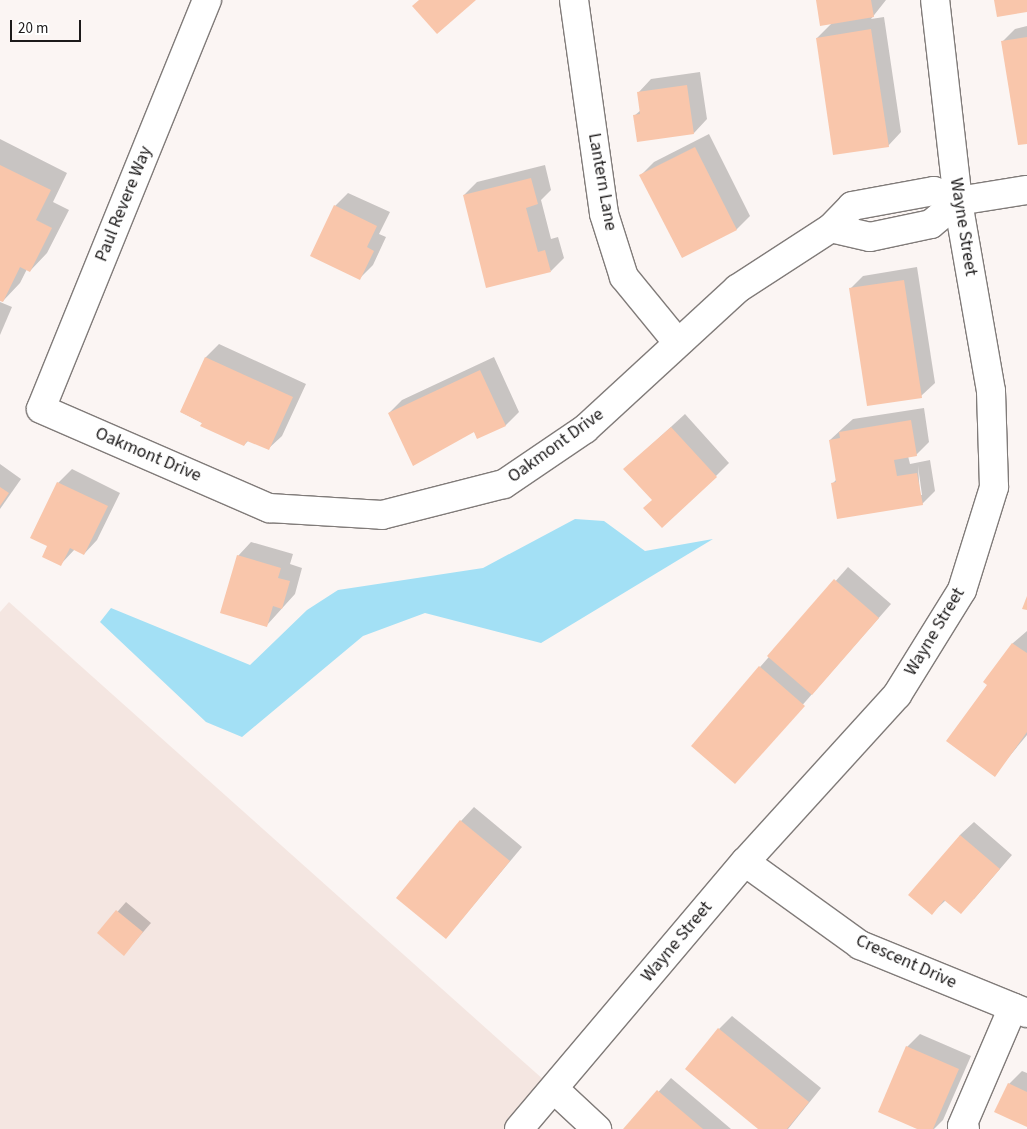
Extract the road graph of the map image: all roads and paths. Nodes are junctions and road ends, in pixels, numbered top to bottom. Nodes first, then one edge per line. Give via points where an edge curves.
1 (207, 0) edge
2 (574, 0) edge
3 (934, 0) edge
4 (1027, 190) edge
5 (958, 201) junction
6 (678, 344) junction
7 (41, 409) joint
8 (745, 862) junction
9 (1020, 1010) edge
10 (554, 1089) junction
11 (519, 1129) edge
12 (597, 1129) edge
13 (965, 1129) edge

1 - 7 street, Paul Revere Way
2 - 6 street, Lantern Lane via 604,214 624,277
3 - 5 street, Wayne Street
4 - 5 street
5 - 6 street, Oakmont Drive via 934,191 852,206 831,228 737,289
5 - 8 street, Wayne Street via 992,391 994,487 962,590 897,695
6 - 7 street, Oakmont Drive via 585,430 504,484 382,515 269,508
8 - 9 street, Crescent Drive via 860,945
8 - 10 street, Wayne Street
9 - 13 street via 962,1126
10 - 11 street, Wayne Street
10 - 12 street

